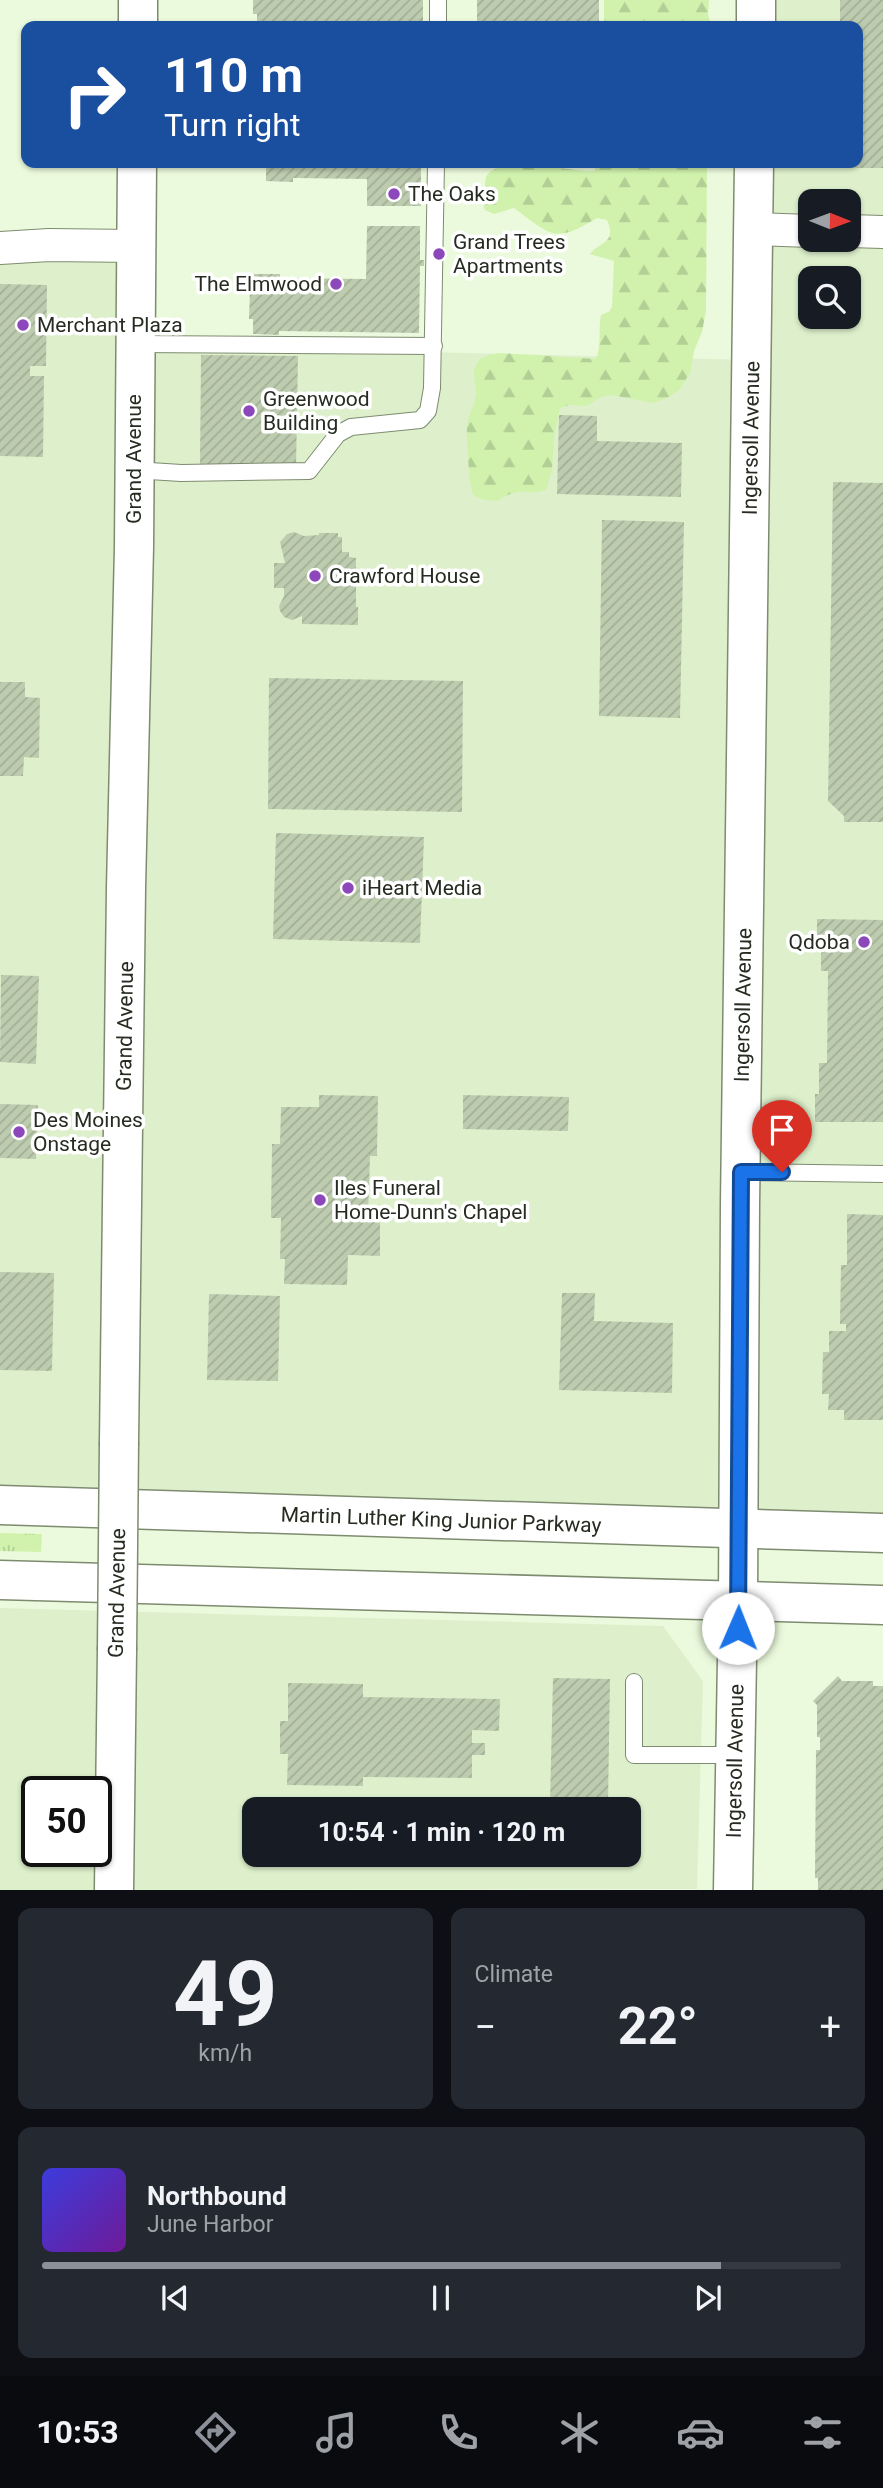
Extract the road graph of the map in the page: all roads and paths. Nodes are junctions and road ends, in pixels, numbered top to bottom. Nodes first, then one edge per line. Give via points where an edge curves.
1 (138, 0) edge
2 (438, 0) edge
3 (756, 0) edge
4 (138, 21) edge
5 (438, 21) edge
6 (756, 21) edge
7 (137, 168) edge
8 (436, 168) edge
9 (754, 168) edge
10 (754, 229) junction
11 (798, 230) edge
12 (861, 231) edge
13 (883, 232) edge
14 (136, 246) junction
15 (0, 248) edge
16 (135, 344) junction
17 (434, 346) junction
18 (134, 470) junction
19 (741, 1172) junction
20 (883, 1174) edge
21 (0, 1505) edge
22 (738, 1530) junction
23 (883, 1533) edge
24 (0, 1580) edge
25 (738, 1601) junction
26 (883, 1605) edge
27 (634, 1682) dead end
28 (735, 1755) junction
29 (114, 1889) edge
30 (733, 1889) edge

1 - 4 main road
2 - 5 lane
3 - 6 main road
7 - 14 main road, Grand Avenue
8 - 17 lane
9 - 10 main road, Ingersoll Avenue
10 - 11 street
10 - 19 main road, Ingersoll Avenue
12 - 13 street
14 - 15 street
14 - 16 main road, Grand Avenue
16 - 17 lane
16 - 18 main road, Grand Avenue
17 - 18 lane via 428,411 420,420 351,427 338,434 309,471
18 - 29 main road, Grand Avenue, bridge
19 - 20 lane
19 - 22 main road, Ingersoll Avenue
21 - 22 main road, Martin Luther King Junior Parkway
22 - 23 main road, Martin Luther King Junior Parkway
22 - 25 main road, Ingersoll Avenue
24 - 25 main road
25 - 26 main road
25 - 28 main road, Ingersoll Avenue
27 - 28 lane via 634,1755
28 - 30 main road, Ingersoll Avenue

